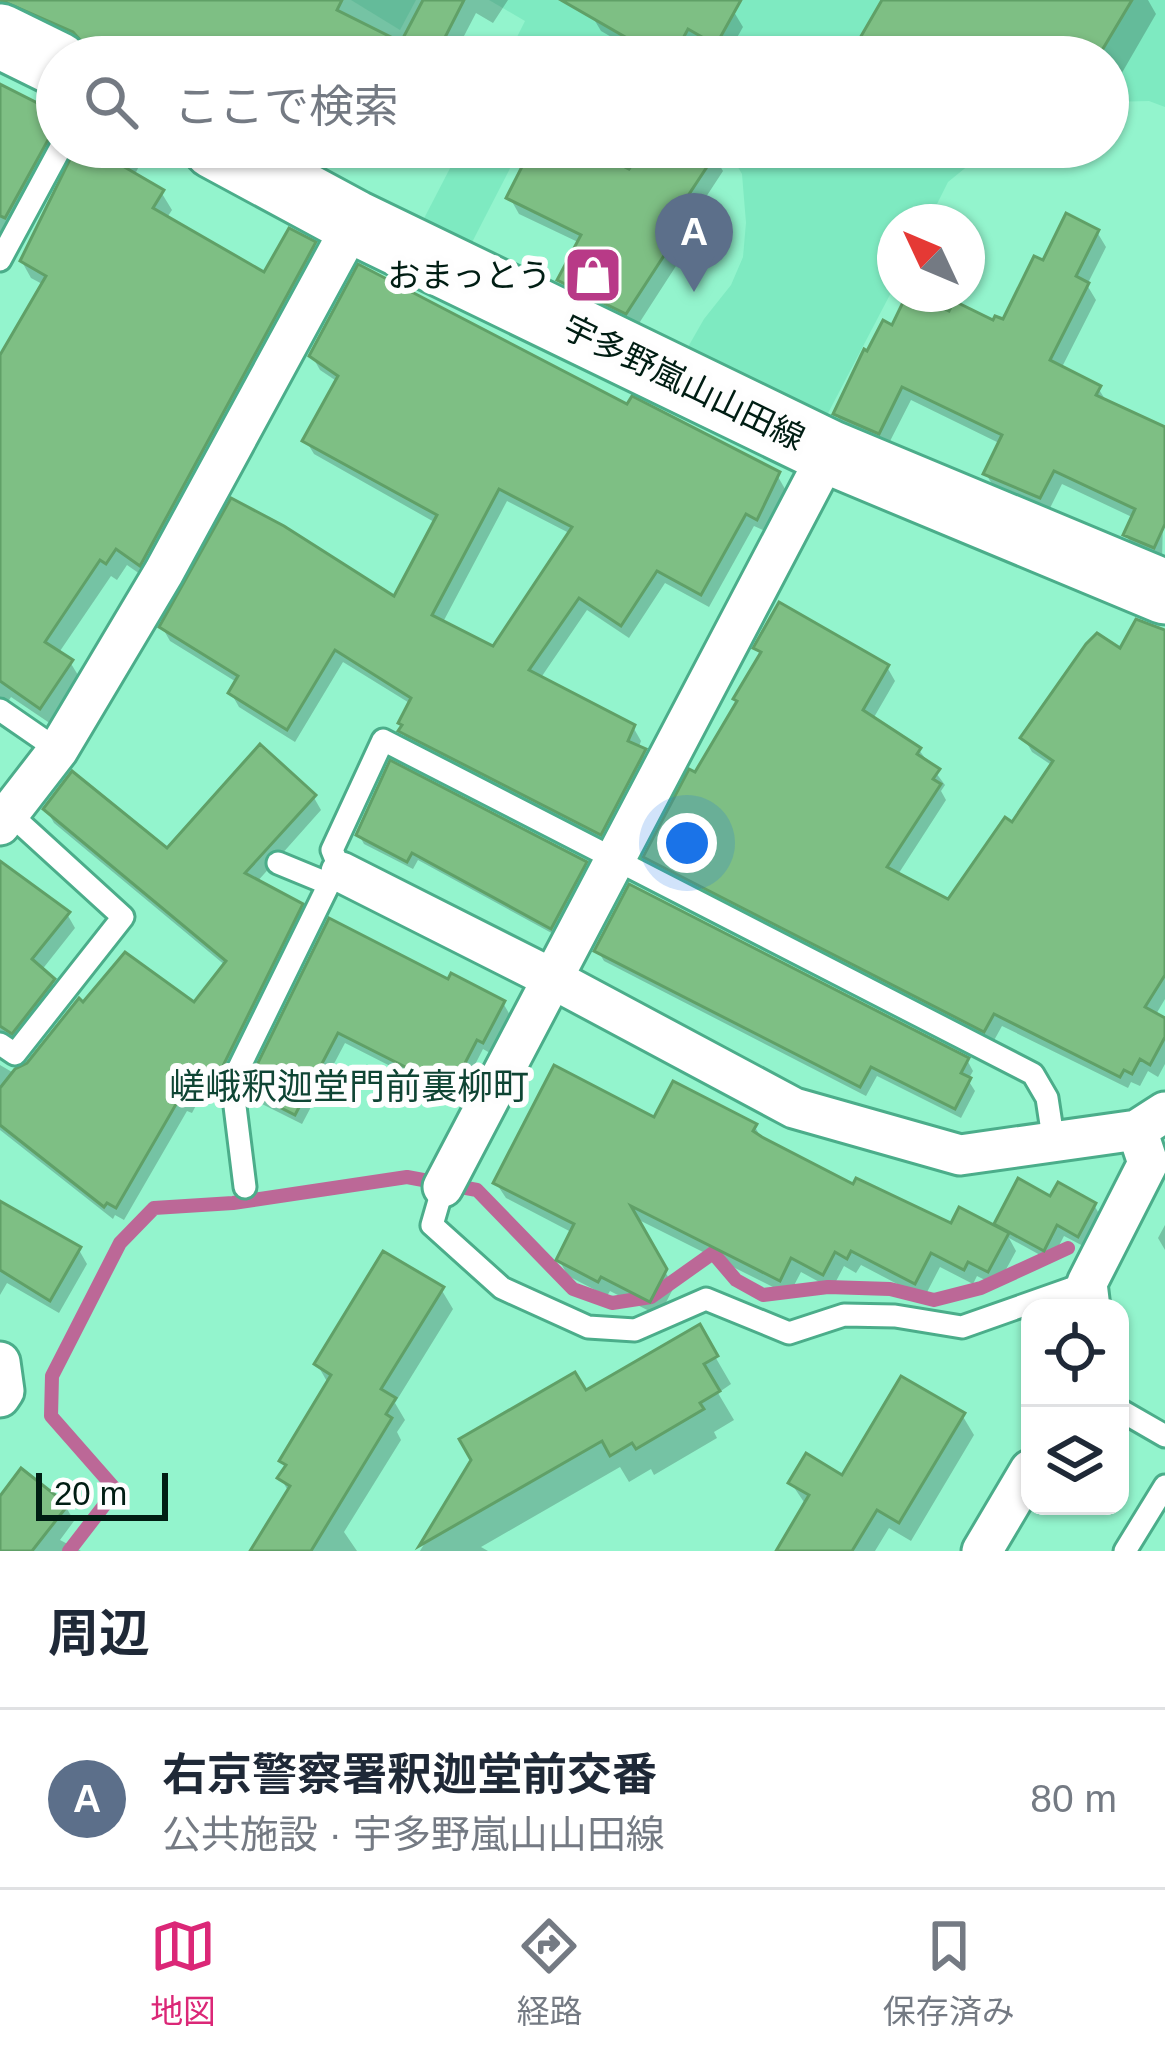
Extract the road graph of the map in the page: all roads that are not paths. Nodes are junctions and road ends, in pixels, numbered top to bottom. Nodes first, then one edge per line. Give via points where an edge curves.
1 (0, 36) edge
2 (36, 54) edge
3 (50, 168) edge
4 (254, 168) edge
5 (354, 222) junction
6 (0, 260) edge
7 (829, 452) junction
8 (1165, 592) edge
9 (0, 710) edge
10 (58, 750) junction
11 (5, 819) edge
12 (616, 859) junction
13 (278, 862) dead end
14 (335, 878) junction
15 (553, 979) junction
16 (0, 1043) edge
17 (1151, 1121) edge
18 (1054, 1144) junction
19 (245, 1186) dead end
20 (443, 1187) joint
21 (1088, 1296) edge
22 (0, 1362) edge
23 (0, 1397) edge
24 (1129, 1415) edge
25 (1165, 1436) edge
26 (1021, 1485) edge
27 (1165, 1486) edge
28 (982, 1551) edge
29 (1125, 1551) edge

1 - 2 main road
3 - 6 lane
4 - 5 main road, 宇多野嵐山山田線
5 - 7 main road, 宇多野嵐山山田線
5 - 10 street
7 - 8 main road, 宇多野嵐山山田線
7 - 12 street
9 - 10 lane
10 - 11 street
11 - 16 lane via 123,916 14,1054
12 - 14 lane via 383,740 332,850
12 - 15 street
12 - 18 lane via 1034,1074
13 - 14 lane
14 - 15 street
14 - 19 lane via 232,1082
15 - 18 street via 794,1108 960,1155
15 - 20 street
17 - 18 street
17 - 21 street via 1148,1162
20 - 21 lane via 432,1225 502,1288 588,1327 635,1330 706,1298 789,1333 844,1315 962,1328
22 - 23 street
24 - 25 lane
26 - 28 street
27 - 29 lane

